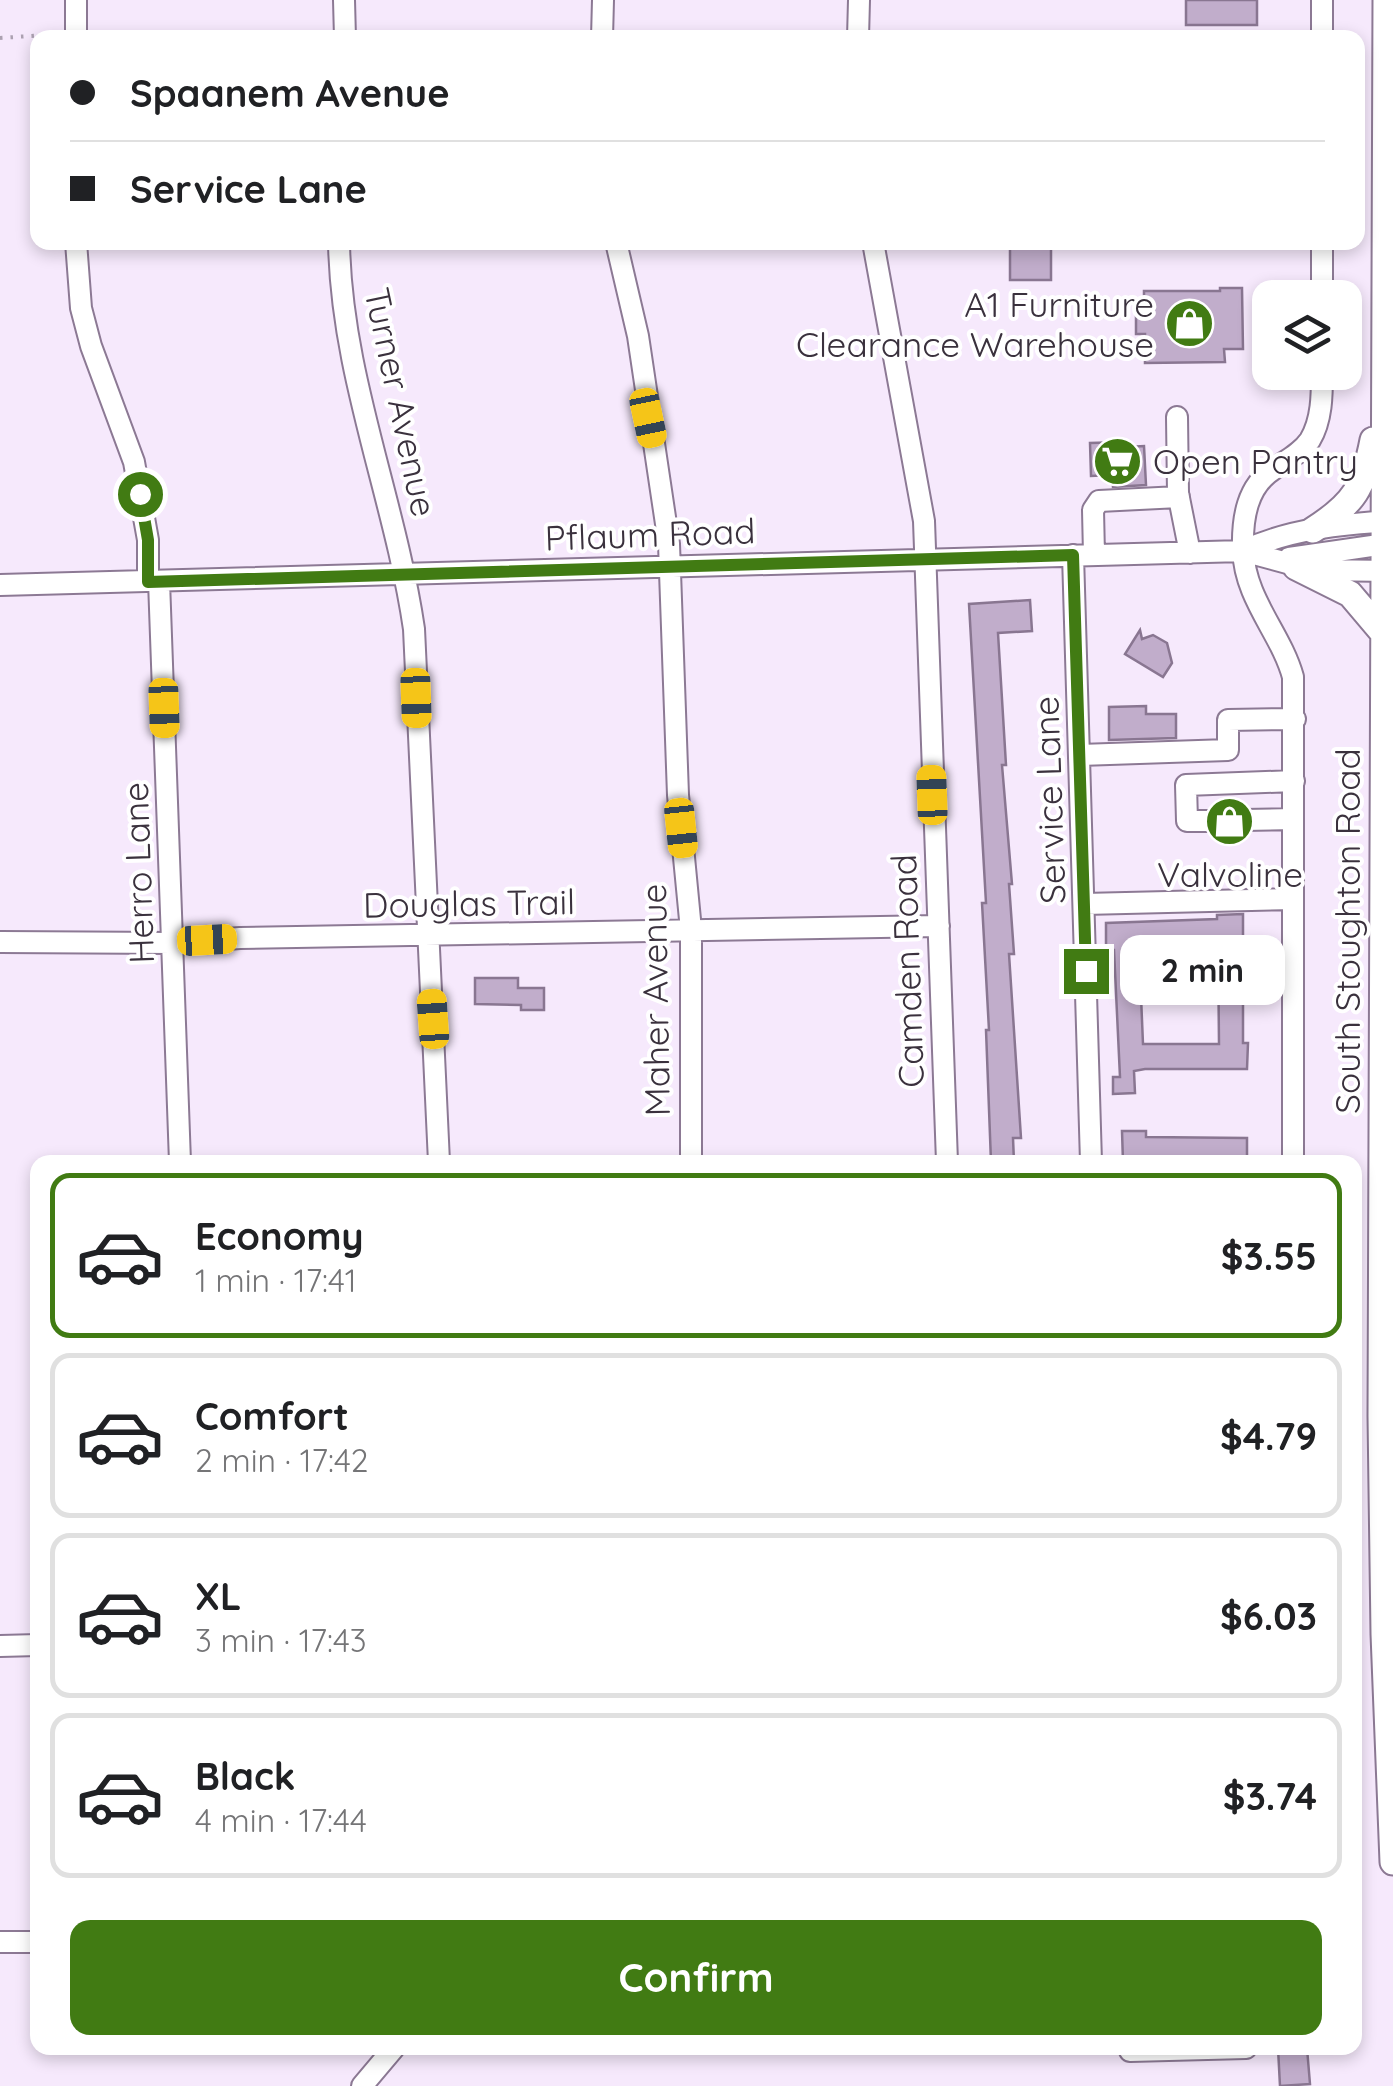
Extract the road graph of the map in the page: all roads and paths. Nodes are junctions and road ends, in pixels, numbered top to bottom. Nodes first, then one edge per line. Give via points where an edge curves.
1 (76, 0) edge
2 (344, 0) edge
3 (603, 0) edge
4 (859, 0) edge
5 (1322, 0) edge
6 (1386, 0) edge
7 (76, 30) edge
8 (344, 30) edge
9 (602, 30) edge
10 (858, 30) edge
11 (1322, 30) edge
12 (30, 37) edge
13 (0, 38) edge
14 (1387, 191) junction
15 (1393, 222) edge
16 (77, 250) edge
17 (339, 250) edge
18 (618, 250) edge
19 (875, 250) edge
20 (1322, 250) edge
21 (1322, 280) edge
22 (1321, 390) edge
23 (1386, 412) junction
24 (1177, 417) dead end
25 (1179, 497) junction
26 (1313, 530) junction
27 (1390, 547) edge
28 (1243, 551) junction
29 (1190, 554) junction
30 (1084, 555) junction
31 (926, 559) junction
32 (670, 566) junction
33 (1296, 566) junction
34 (406, 575) junction
35 (154, 581) junction
36 (0, 585) edge
37 (1383, 633) junction
38 (1294, 719) junction
39 (1080, 755) junction
40 (1294, 782) junction
41 (1294, 819) junction
42 (1244, 820) dead end
43 (1217, 821) dead end
44 (1293, 899) junction
45 (1084, 904) junction
46 (938, 926) junction
47 (691, 930) junction
48 (428, 937) junction
49 (0, 942) edge
50 (173, 943) junction
51 (180, 1155) edge
52 (439, 1155) edge
53 (691, 1155) edge
54 (947, 1155) edge
55 (1091, 1155) edge
56 (1293, 1155) edge
57 (30, 1645) edge
58 (0, 1646) edge
59 (1393, 1862) edge
60 (0, 1942) edge
61 (30, 1942) edge
62 (388, 2055) edge
63 (362, 2086) edge

1 - 7 street
2 - 8 street
3 - 9 street
4 - 10 street
5 - 11 street
6 - 14 main road, South Stoughton Road
12 - 13 path
14 - 15 main road
14 - 23 main road, South Stoughton Road
16 - 35 street, Herro Lane via 84,321 134,462
17 - 34 street, Turner Avenue via 344,326
18 - 32 street, Maher Avenue via 638,336
19 - 31 street, Camden Road via 919,485
20 - 21 street
22 - 28 street via 1312,436 1252,489
23 - 26 main road via 1359,490
23 - 27 main road, South Stoughton Road
24 - 25 street
25 - 29 street
25 - 30 street, Service Lane via 1099,501
26 - 27 street, Pflaum Road
26 - 28 street, Pflaum Road
27 - 28 street via 1295,558
27 - 33 street, Pflaum Road via 1334,572
27 - 37 main road, South Stoughton Road
28 - 29 street, Pflaum Road
28 - 33 street, Pflaum Road
28 - 38 street via 1256,602 1286,652
29 - 30 street, Pflaum Road
30 - 31 street, Pflaum Road
30 - 39 street, Service Lane
31 - 32 street, Pflaum Road
31 - 46 street, Camden Road
32 - 34 street, Pflaum Road
32 - 47 street, Maher Avenue via 678,795
33 - 37 main road via 1350,594
34 - 35 street, Pflaum Road
34 - 48 street, Turner Avenue
35 - 36 street, Pflaum Road
35 - 50 street, Herro Lane
37 - 59 main road, South Stoughton Road via 1381,1435
38 - 39 street via 1228,720 1228,750
38 - 40 street
39 - 45 street, Service Lane
40 - 41 street
40 - 43 street via 1186,785 1187,821
41 - 42 street
41 - 44 street
44 - 45 street
44 - 56 street
45 - 55 street, Service Lane
46 - 47 street, Douglas Trail
46 - 54 street, Camden Road
47 - 48 street, Douglas Trail
47 - 53 street, Maher Avenue
48 - 50 street, Douglas Trail
48 - 52 street, Turner Avenue
49 - 50 street, Douglas Trail
50 - 51 street, Herro Lane
57 - 58 street
60 - 61 street
62 - 63 street

